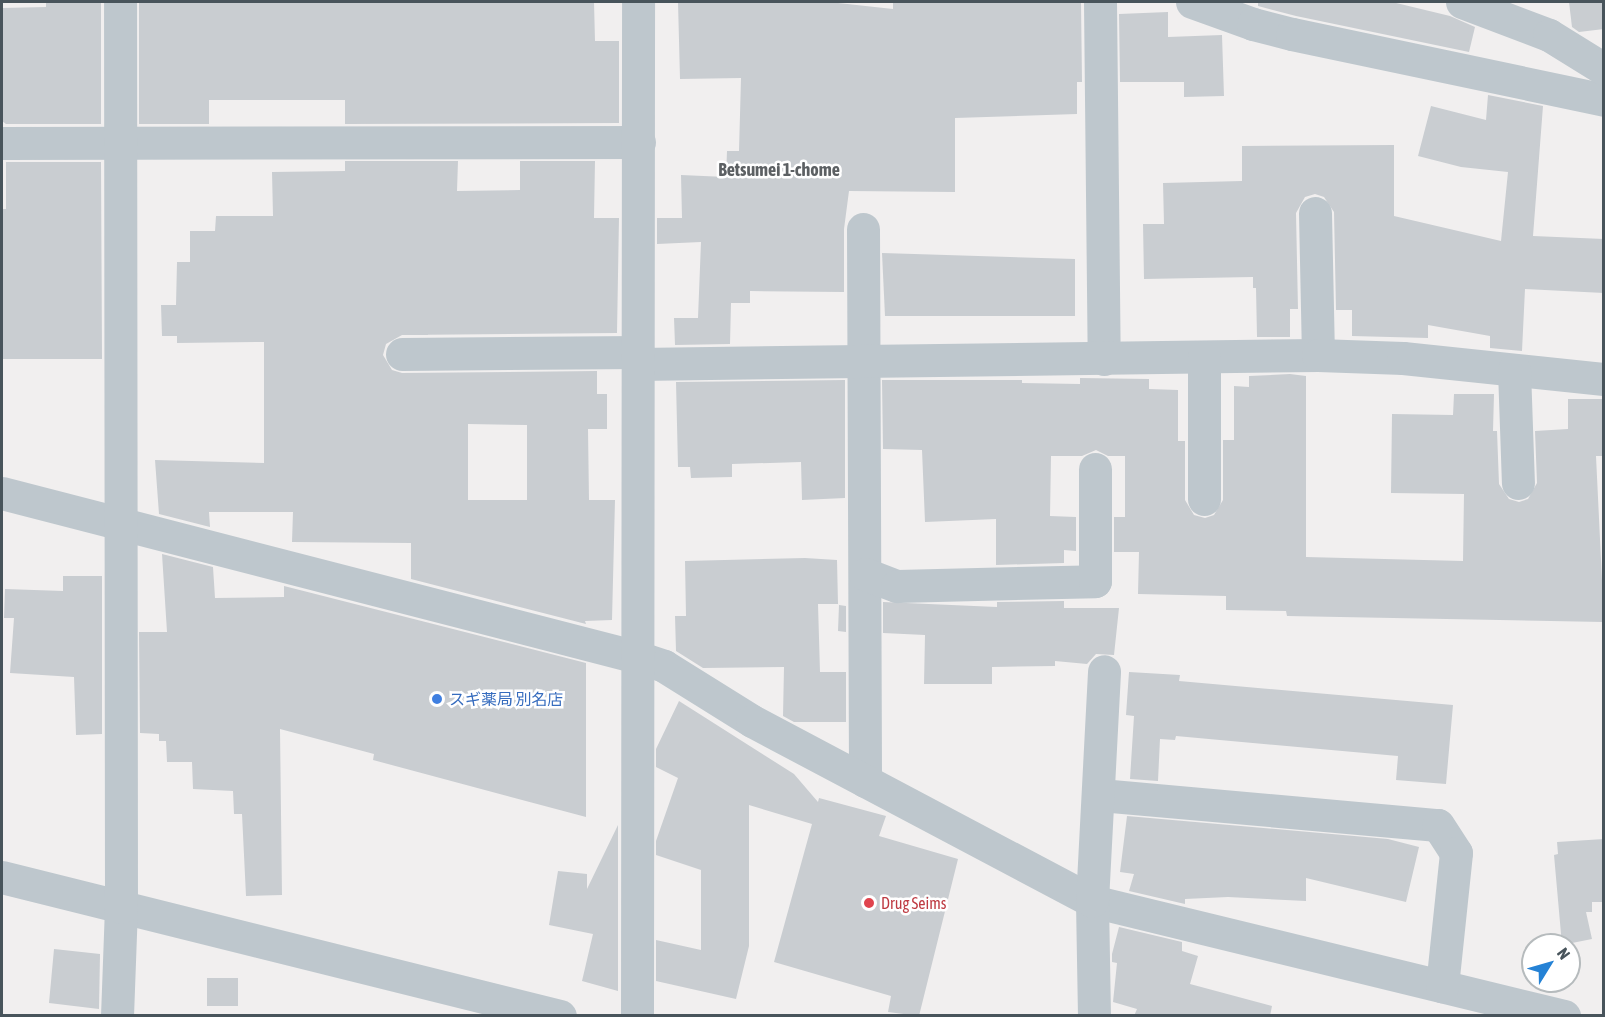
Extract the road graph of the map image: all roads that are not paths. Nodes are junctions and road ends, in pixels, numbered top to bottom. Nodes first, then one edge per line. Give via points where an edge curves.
1 (120, 2) edge
2 (638, 2) edge
3 (1100, 2) edge
4 (1192, 2) edge
5 (1462, 2) edge
6 (1604, 69) edge
7 (1604, 100) edge
8 (2, 142) edge
9 (639, 142) junction
10 (120, 144) junction
11 (1315, 213) dead end
12 (863, 230) dead end
13 (402, 354) dead end
14 (1318, 355) junction
15 (1204, 357) junction
16 (638, 358) junction
17 (1104, 359) junction
18 (865, 362) junction
19 (1514, 370) junction
20 (1604, 379) edge
21 (1095, 469) dead end
22 (1518, 483) dead end
23 (2, 493) edge
24 (1204, 499) dead end
25 (118, 523) junction
26 (865, 574) junction
27 (637, 657) junction
28 (1104, 671) dead end
29 (865, 781) junction
30 (1100, 795) junction
31 (2, 877) edge
32 (1092, 901) junction
33 (121, 907) junction
34 (1442, 986) junction
35 (117, 1016) edge
36 (560, 1016) edge
37 (637, 1016) edge
38 (1094, 1016) edge
39 (1564, 1016) edge

1 - 10 street
2 - 9 street
3 - 17 street
4 - 7 street via 1292,34
5 - 6 street via 1549,35
8 - 10 street
9 - 10 street
9 - 16 street
10 - 25 street
11 - 14 street
12 - 18 street
13 - 16 street
14 - 15 street
14 - 19 street via 1403,358
15 - 17 street
15 - 24 street
16 - 18 street
16 - 27 street
17 - 18 street
18 - 26 street
19 - 20 street
19 - 22 street
21 - 26 street via 1095,581 897,586
23 - 25 street
25 - 27 street
25 - 33 street
26 - 29 street
27 - 29 street via 664,666 752,721
27 - 37 street
28 - 30 street
29 - 32 street
30 - 32 street
30 - 34 street via 1438,825 1456,853
31 - 33 street
32 - 34 street
32 - 38 street
33 - 35 street
33 - 36 street
34 - 39 street

